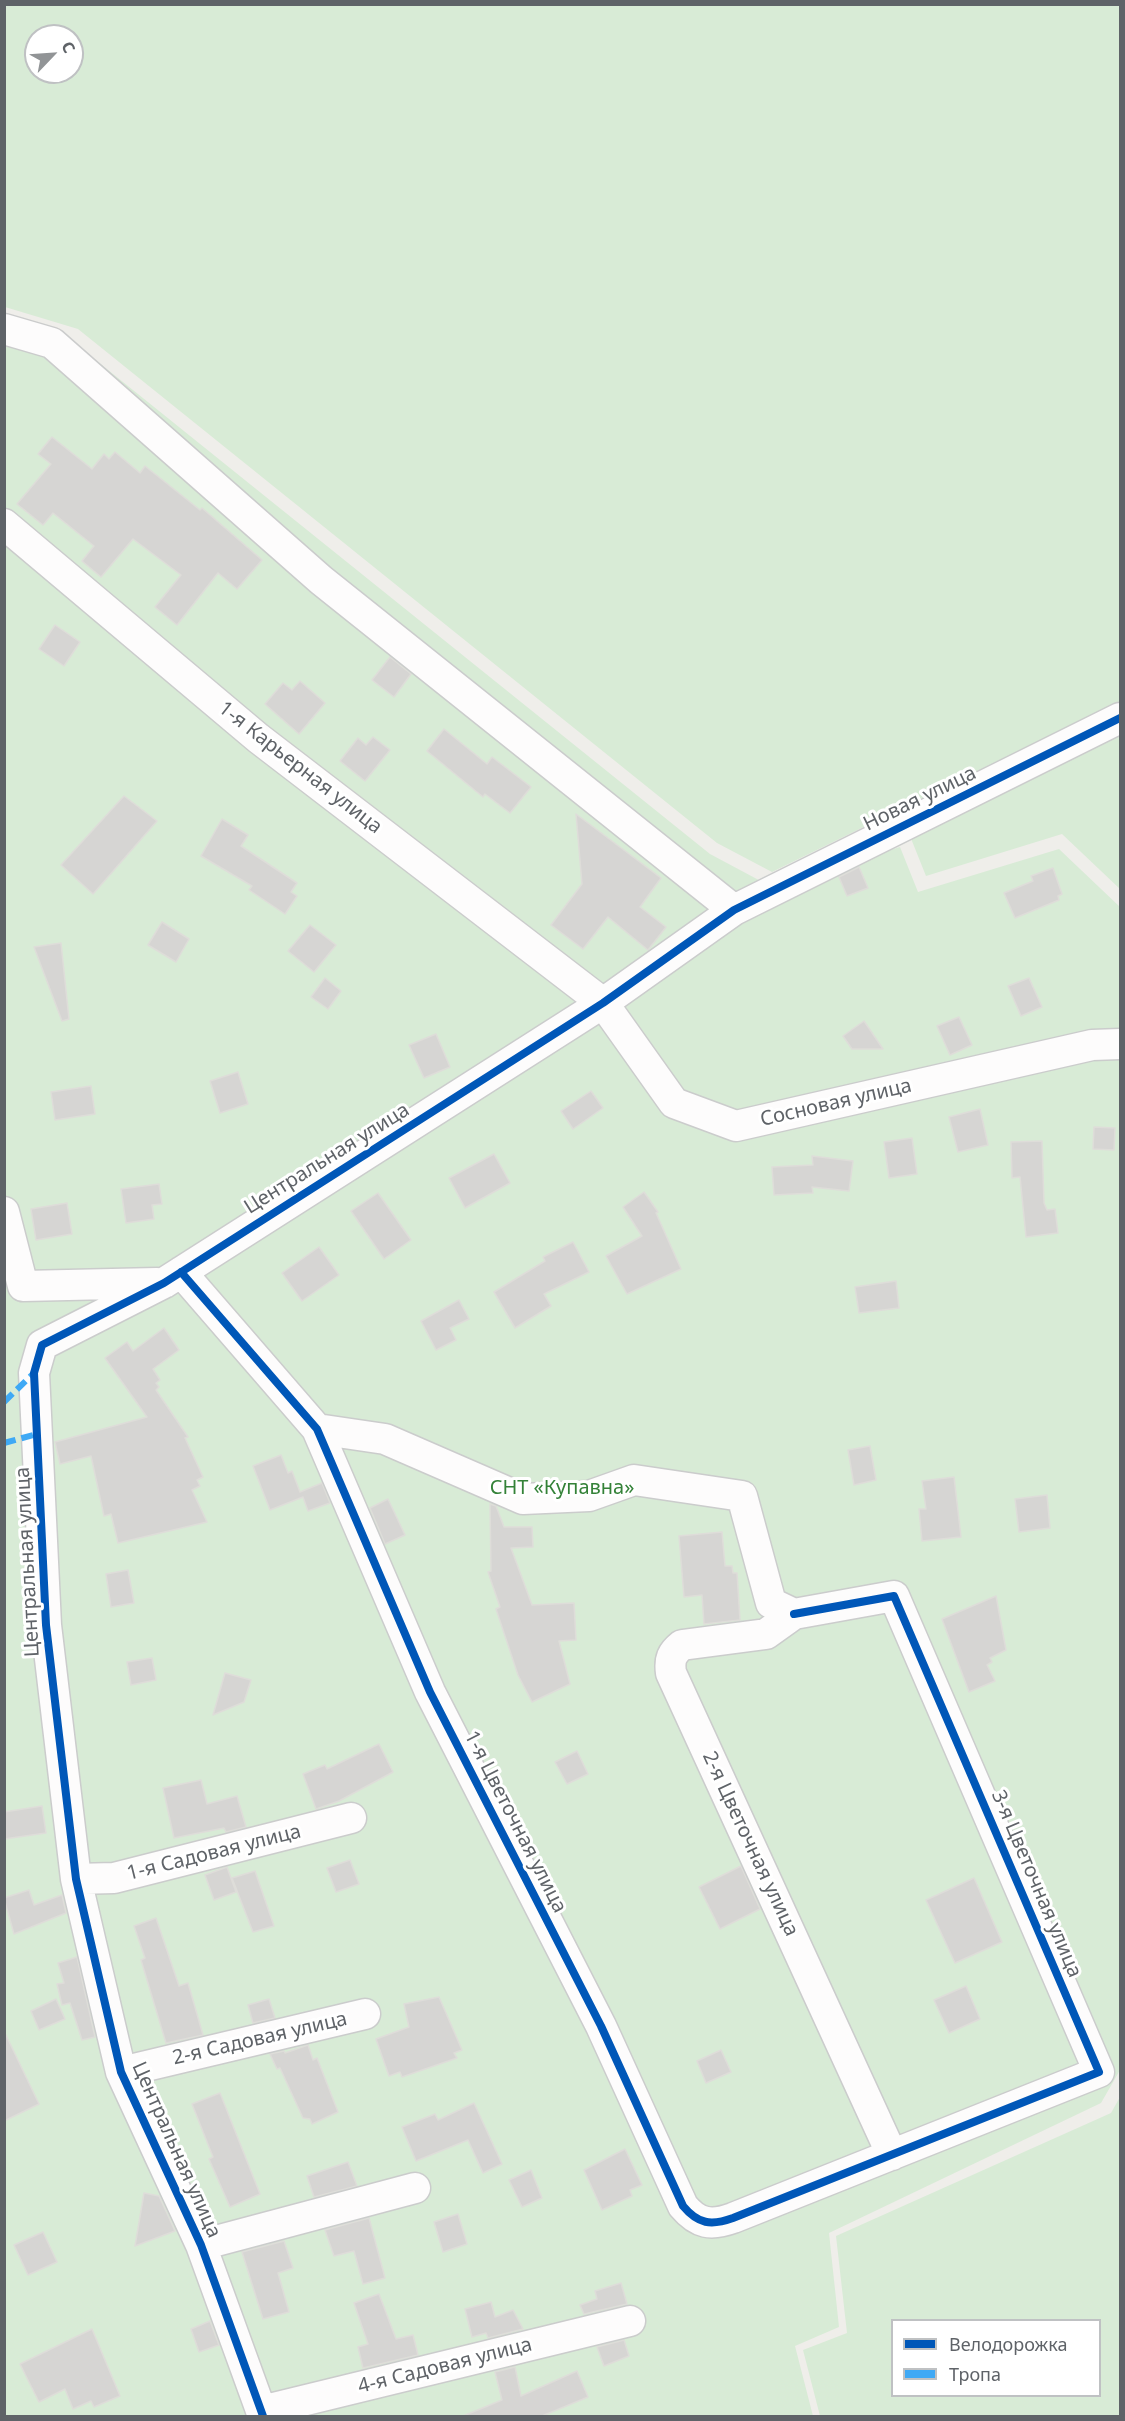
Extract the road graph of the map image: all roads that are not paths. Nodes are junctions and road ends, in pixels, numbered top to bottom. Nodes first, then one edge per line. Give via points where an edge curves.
1 (4, 330) edge
2 (4, 524) edge
3 (1120, 718) edge
4 (734, 910) junction
5 (603, 1003) junction
6 (1120, 1044) edge
7 (4, 1212) edge
8 (172, 1277) junction
9 (14, 1281) edge
10 (317, 1429) junction
11 (795, 1614) junction
12 (351, 1818) dead end
13 (76, 1879) junction
14 (365, 2014) dead end
15 (121, 2072) junction
16 (892, 2155) junction
17 (415, 2188) dead end
18 (201, 2245) junction
19 (630, 2321) dead end
20 (262, 2414) edge

1 - 4 street via 52,343 321,580
2 - 5 street, 1-я Карьерная улица via 258,738
3 - 4 street, Новая улица
4 - 5 street, Центральная улица
5 - 6 street, Сосновая улица via 674,1103 736,1126 1092,1045
5 - 8 street, Центральная улица
7 - 9 street
8 - 9 street
8 - 10 street, 1-я Цветочная улица
8 - 13 street, Центральная улица via 42,1345 34,1373 46,1625
10 - 11 street via 385,1439 523,1500 589,1496 634,1480 742,1496 771,1603
10 - 16 street, 1-я Цветочная улица via 430,1692 601,2026 683,2206 692,2217 718,2223
11 - 16 street, 2-я Цветочная улица via 766,1634 682,1645 673,1652 671,1673
11 - 16 street, 3-я Цветочная улица via 894,1596 1099,2072
12 - 13 street, 1-я Садовая улица via 114,1878
13 - 15 street, Центральная улица
14 - 15 street, 2-я Садовая улица
15 - 18 street, Центральная улица
17 - 18 street
18 - 20 street, Центральная улица
19 - 20 street, 4-я Садовая улица

